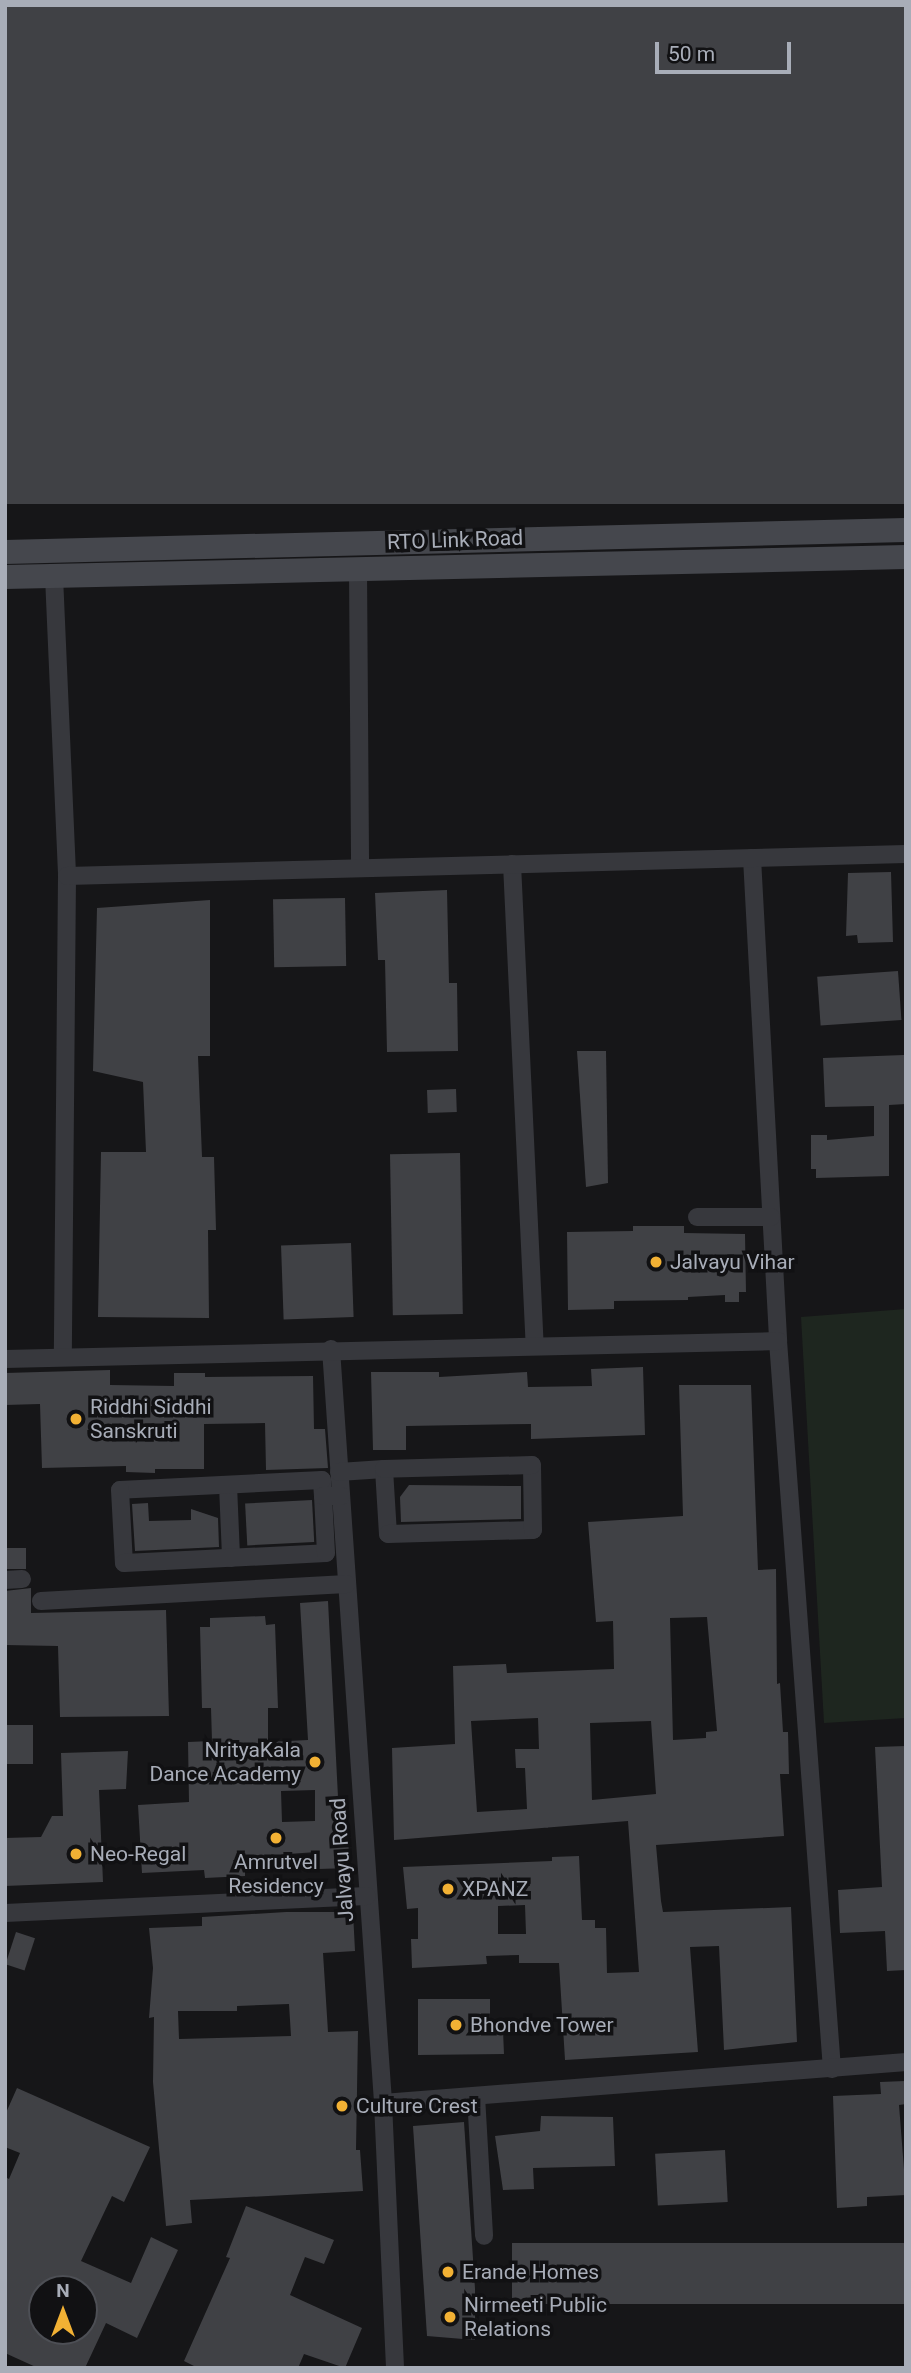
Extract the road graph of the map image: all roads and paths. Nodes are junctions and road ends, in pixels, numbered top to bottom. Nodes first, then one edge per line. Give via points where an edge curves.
1 (906, 530) edge
2 (5, 552) edge
3 (906, 557) edge
4 (358, 569) junction
5 (54, 576) junction
6 (5, 577) edge
7 (906, 854) edge
8 (752, 858) junction
9 (513, 864) junction
10 (360, 868) junction
11 (67, 876) junction
12 (697, 1217) dead end
13 (771, 1217) junction
14 (778, 1341) junction
15 (536, 1345) junction
16 (331, 1349) junction
17 (62, 1357) junction
18 (5, 1359) edge
19 (384, 1469) junction
20 (339, 1472) junction
21 (228, 1485) junction
22 (332, 1496) junction
23 (231, 1558) junction
24 (346, 1584) junction
25 (41, 1601) dead end
26 (367, 1896) junction
27 (5, 1913) edge
28 (906, 2062) edge
29 (832, 2069) junction
30 (476, 2096) junction
31 (383, 2103) junction
32 (484, 2236) dead end
33 (395, 2368) edge

1 - 2 main road, RTO Link Road
3 - 4 main road, RTO Link Road
4 - 5 main road, RTO Link Road
4 - 10 street
5 - 6 main road, RTO Link Road
5 - 11 street
7 - 8 street
8 - 9 street
8 - 13 street
9 - 10 street
9 - 15 street
10 - 11 street
11 - 17 street
12 - 13 street
13 - 14 street
14 - 15 street
14 - 29 street
15 - 16 street
16 - 17 street
16 - 20 street, Jalvayu Road
17 - 18 street
19 - 19 street via 388,1534 533,1530 532,1465
19 - 20 street
20 - 22 street, Jalvayu Road
21 - 22 street via 323,1480
21 - 23 street
21 - 23 street via 120,1490 124,1563
22 - 23 street via 326,1553
22 - 24 street, Jalvayu Road
24 - 25 street
24 - 26 street, Jalvayu Road
26 - 27 street
26 - 31 street, Jalvayu Road
28 - 29 street
29 - 30 street
30 - 31 street
30 - 32 street
31 - 33 street, Jalvayu Road

